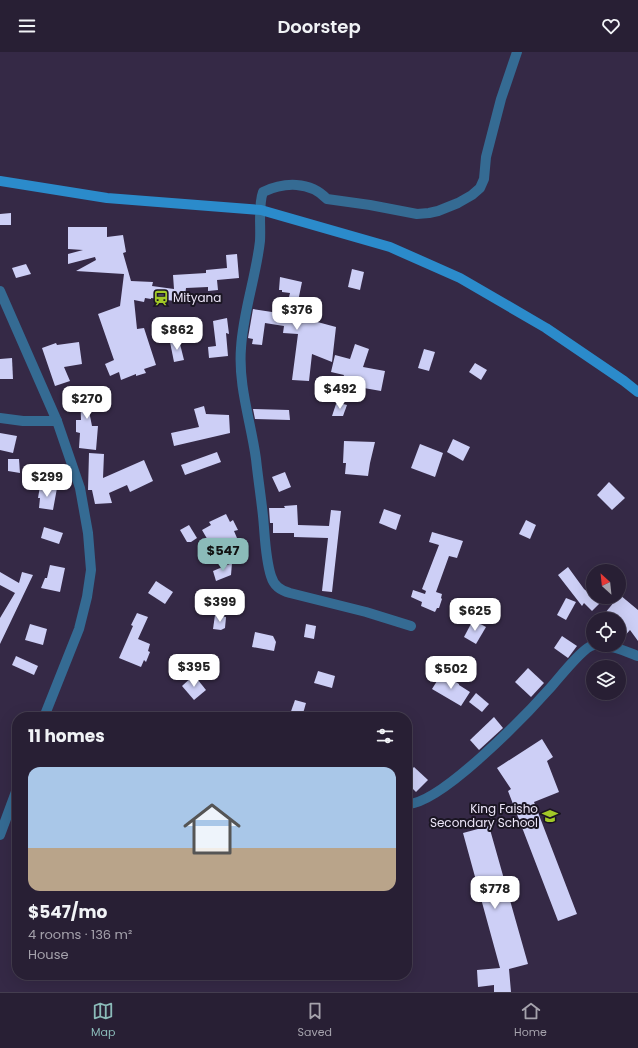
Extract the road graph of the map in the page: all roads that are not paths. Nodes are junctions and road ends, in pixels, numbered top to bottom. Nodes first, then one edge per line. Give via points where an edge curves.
1 (517, 52) edge
2 (0, 181) edge
3 (261, 210) junction
4 (0, 291) edge
5 (638, 392) edge
6 (0, 418) edge
7 (57, 421) junction
8 (412, 626) dead end
9 (638, 656) edge
10 (46, 712) edge
11 (12, 803) edge
12 (412, 804) edge
13 (0, 835) edge

1 - 3 street via 500,99 486,157 484,178 480,188 465,199 429,214 417,214 327,199 319,191 289,184 263,192 260,199
2 - 3 main road via 106,198
3 - 5 main road via 390,248 460,278 546,328
3 - 8 street via 258,252 241,348 241,369 271,575 276,586 290,593
4 - 7 street
6 - 7 street
7 - 10 street via 80,488 91,570 87,597 78,628
9 - 12 street via 611,646 593,645 583,652 507,733 449,784
11 - 13 street

